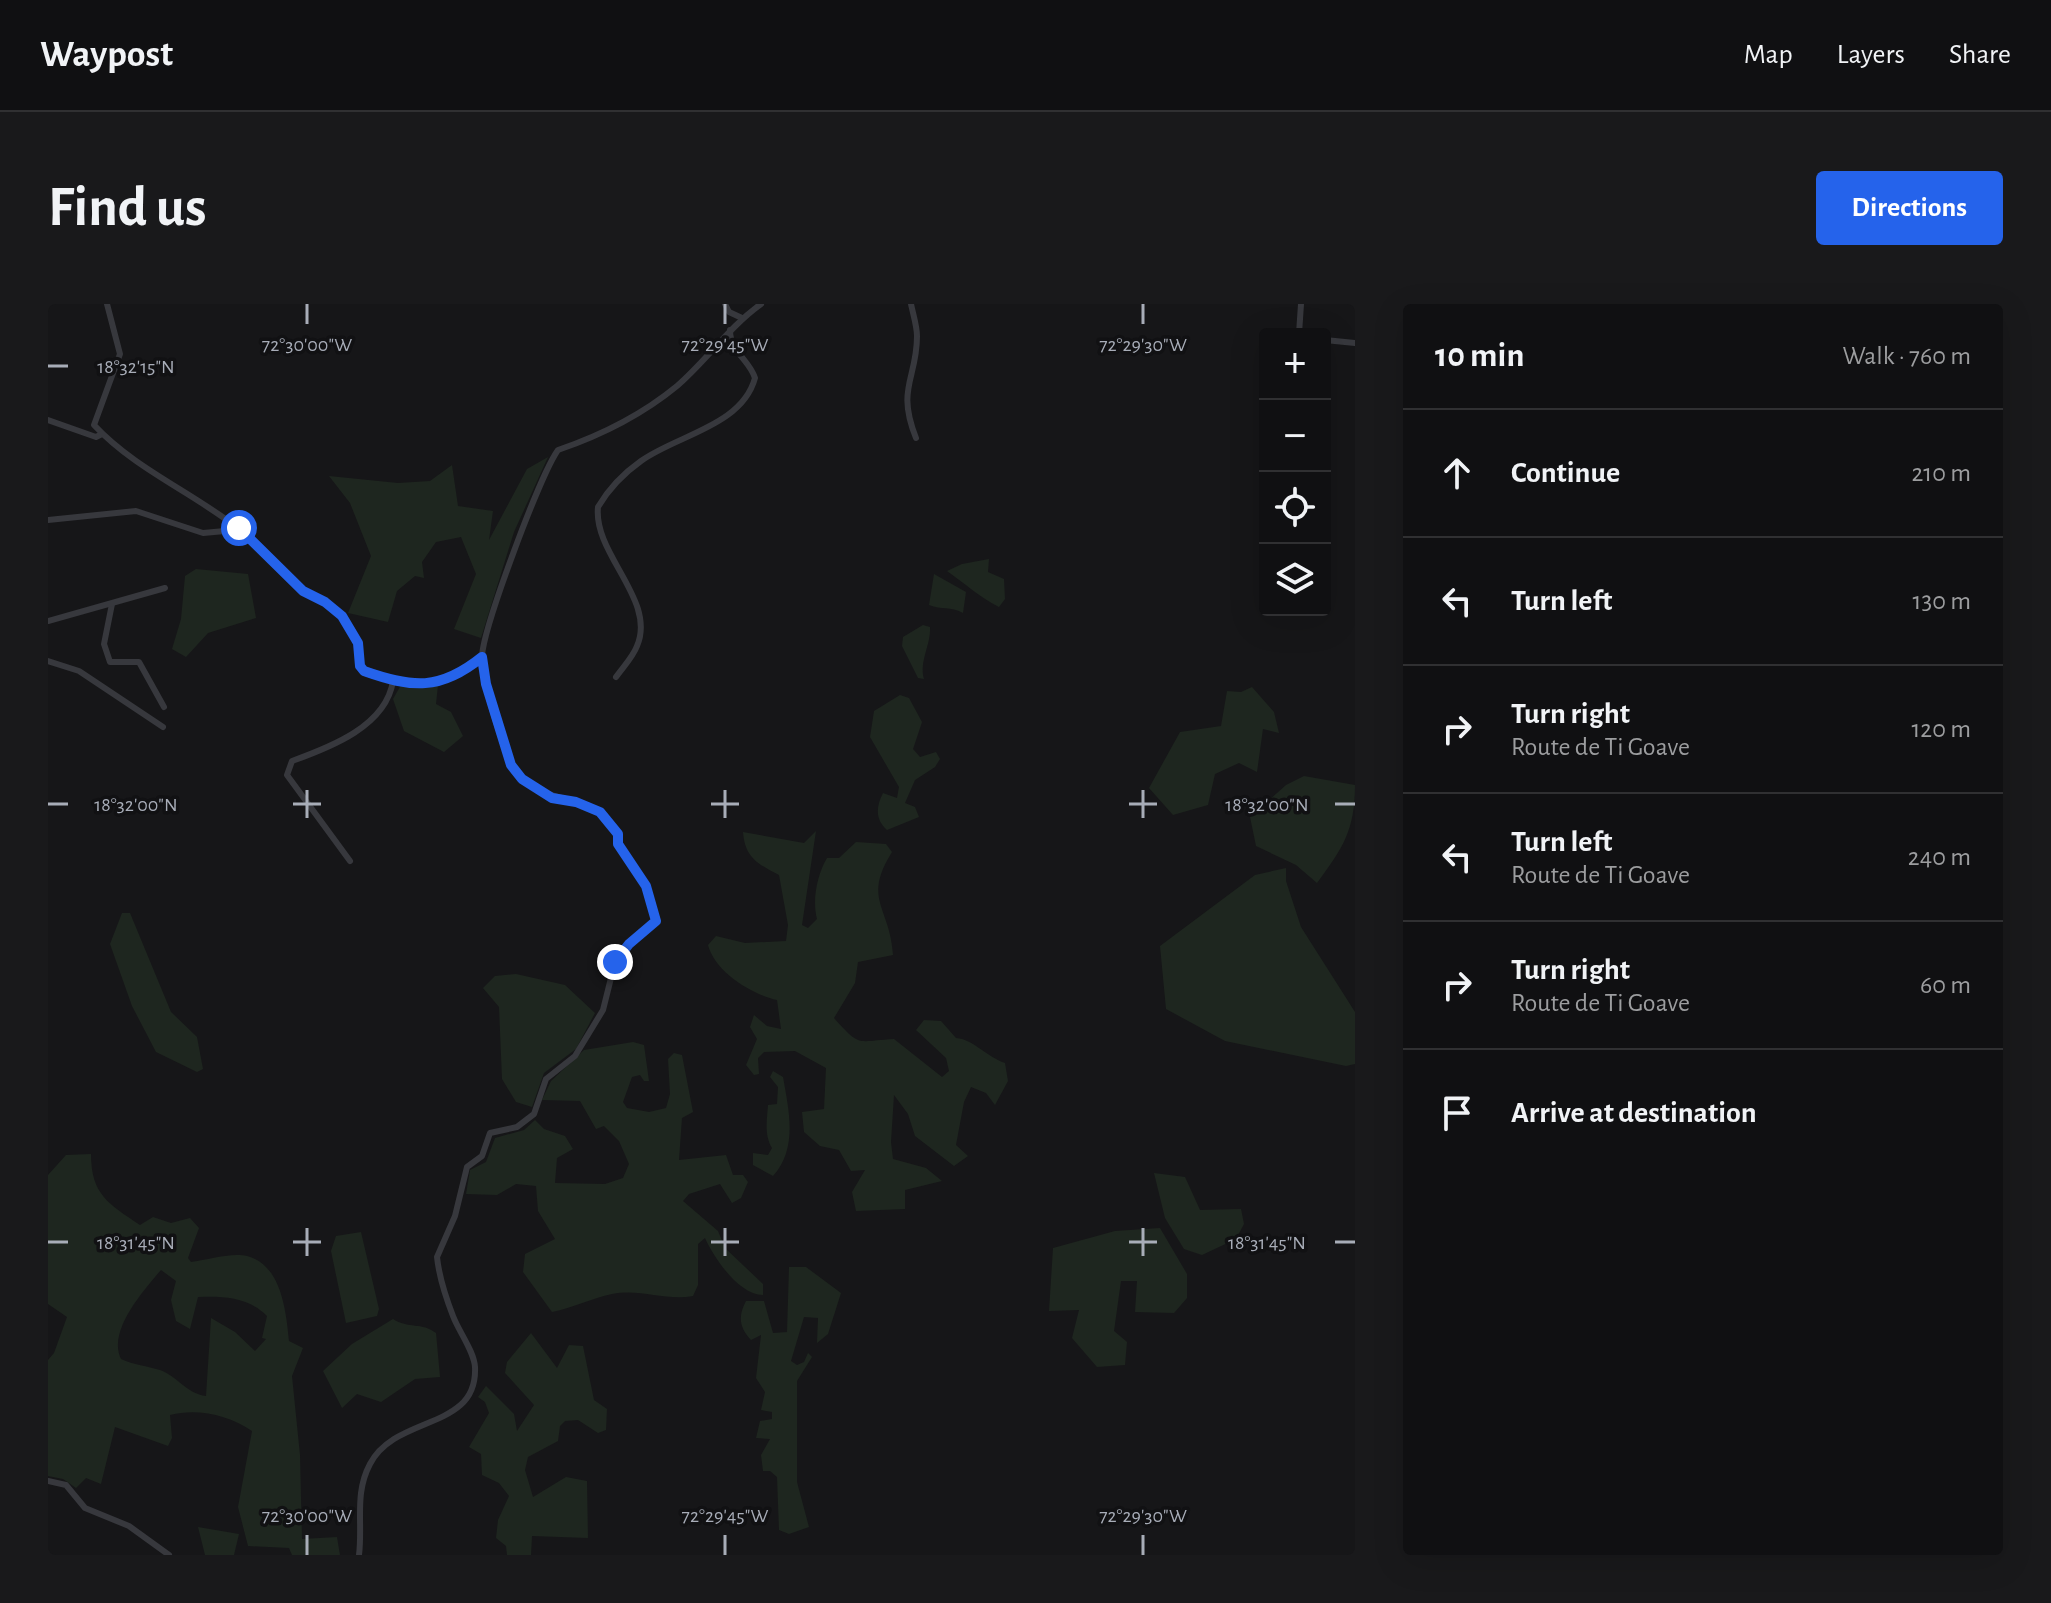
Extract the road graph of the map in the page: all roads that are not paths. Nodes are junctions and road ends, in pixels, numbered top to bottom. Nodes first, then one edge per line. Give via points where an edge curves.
1 (107, 304) edge
2 (725, 304) edge
3 (761, 304) edge
4 (911, 304) edge
5 (1301, 304) edge
6 (742, 318) junction
7 (1299, 328) edge
8 (730, 330) junction
9 (1331, 341) edge
10 (1355, 343) edge
11 (48, 420) edge
12 (102, 434) junction
13 (916, 438) dead end
14 (48, 520) edge
15 (225, 531) dead end
16 (165, 588) dead end
17 (112, 604) junction
18 (48, 621) edge
19 (482, 657) junction
20 (48, 661) edge
21 (616, 677) dead end
22 (393, 681) junction
23 (164, 707) dead end
24 (163, 727) dead end
25 (350, 861) dead end
26 (48, 1481) edge
27 (169, 1555) edge
28 (359, 1555) edge

1 - 12 street via 120,354 94,425
2 - 6 street
3 - 6 street
4 - 13 street via 917,337 906,385 908,418
5 - 7 street
6 - 8 street
8 - 19 street via 676,386 618,424 558,450 524,529
8 - 21 street via 732,346 755,378 744,402 639,462 598,507 599,535 637,606 637,649
9 - 10 street
11 - 12 street via 96,437
12 - 22 street via 129,458 239,528 350,628 364,671
14 - 15 street via 136,511 203,533
16 - 17 street
17 - 18 street
17 - 23 street via 104,644 110,662 139,662
19 - 22 street via 455,676 433,683
19 - 28 street via 511,765 522,779 552,798 600,812 646,886 656,921 615,962 603,1010 575,1056 546,1079 534,1114 517,1127 490,1133 482,1156 467,1167 455,1216 437,1257 453,1316 475,1364 472,1394 460,1407 390,1440 371,1461 359,1487
20 - 24 street via 79,671
22 - 25 street via 384,703 358,732 288,766 287,775
26 - 27 street via 66,1485 85,1508 129,1526

